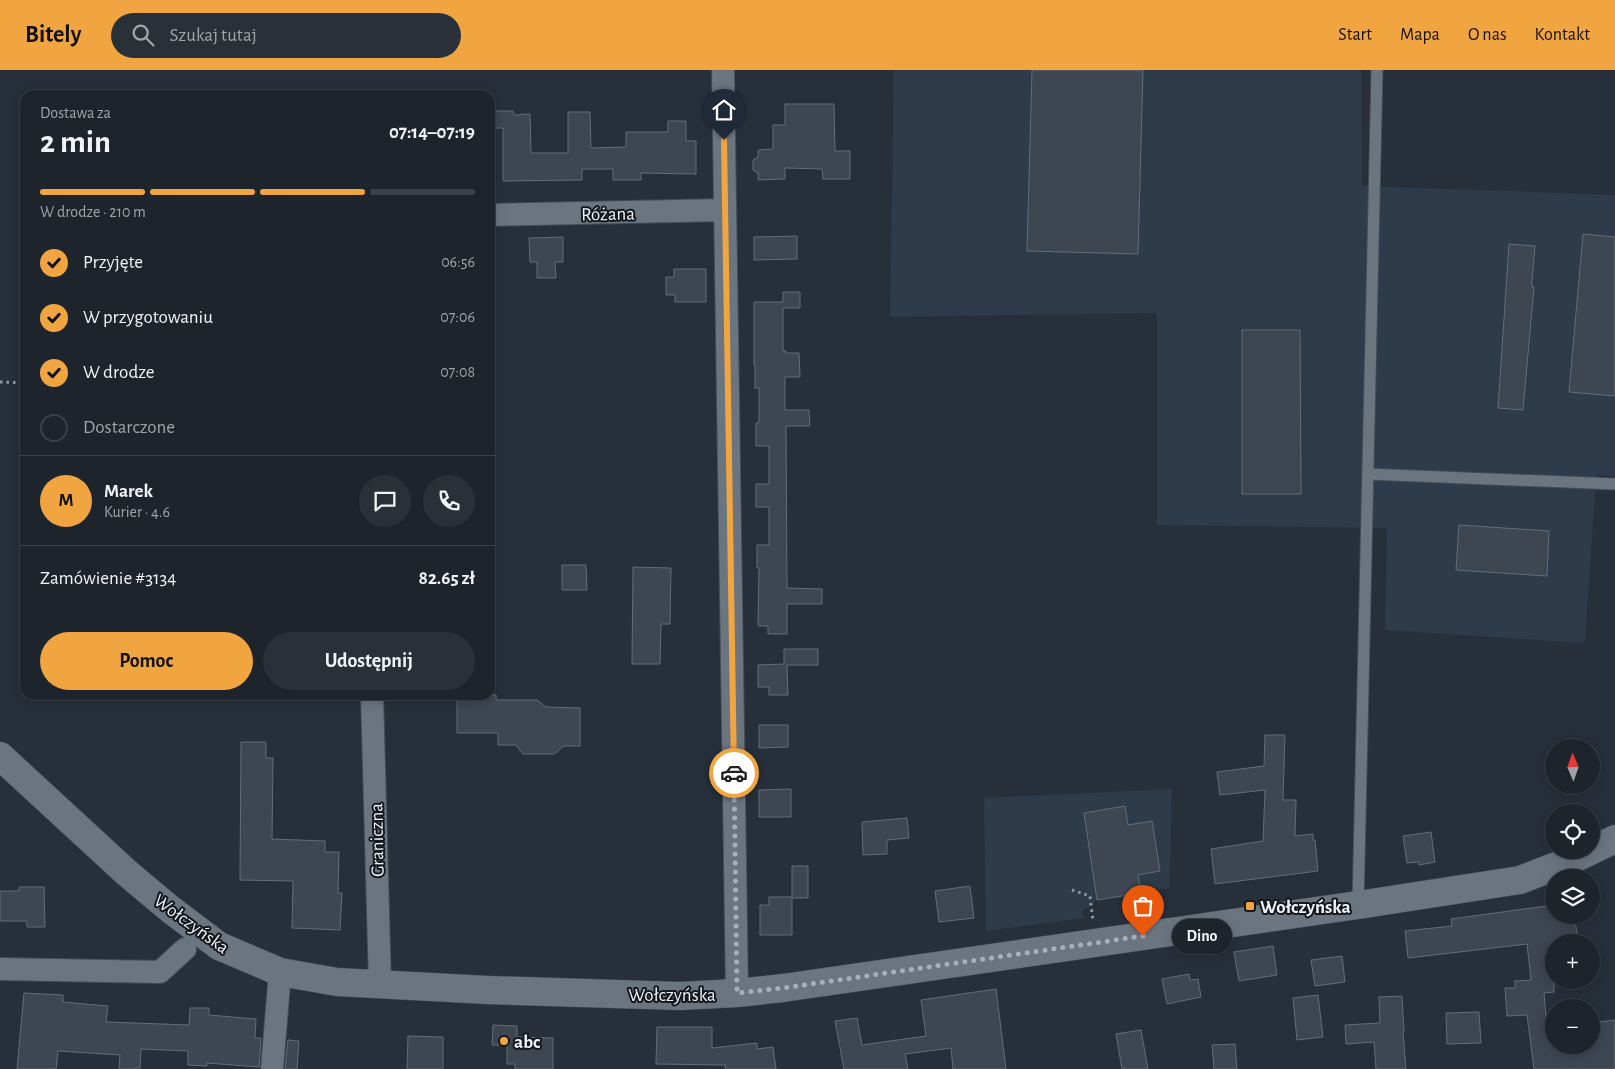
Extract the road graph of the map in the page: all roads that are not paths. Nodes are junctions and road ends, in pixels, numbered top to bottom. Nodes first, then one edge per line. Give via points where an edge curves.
1 (723, 70) edge
2 (1377, 70) edge
3 (725, 210) junction
4 (495, 215) edge
5 (1368, 474) junction
6 (1615, 484) edge
7 (372, 700) edge
8 (0, 756) edge
9 (1615, 839) edge
10 (1358, 905) junction
11 (185, 949) dead end
12 (0, 969) edge
13 (280, 972) junction
14 (380, 984) junction
15 (737, 993) junction
16 (272, 1069) edge

1 - 3 street
2 - 5 lane
3 - 4 street, Różana
3 - 15 street
5 - 6 lane
5 - 10 lane
7 - 14 street, Graniczna
8 - 13 street, Wołczyńska via 170,909 219,946
9 - 10 street, Wołczyńska via 1520,880
10 - 15 street, Wołczyńska
11 - 12 street, Wołczyńska via 160,972
13 - 14 street, Wołczyńska via 337,982
13 - 16 street
14 - 15 street, Wołczyńska via 680,996

